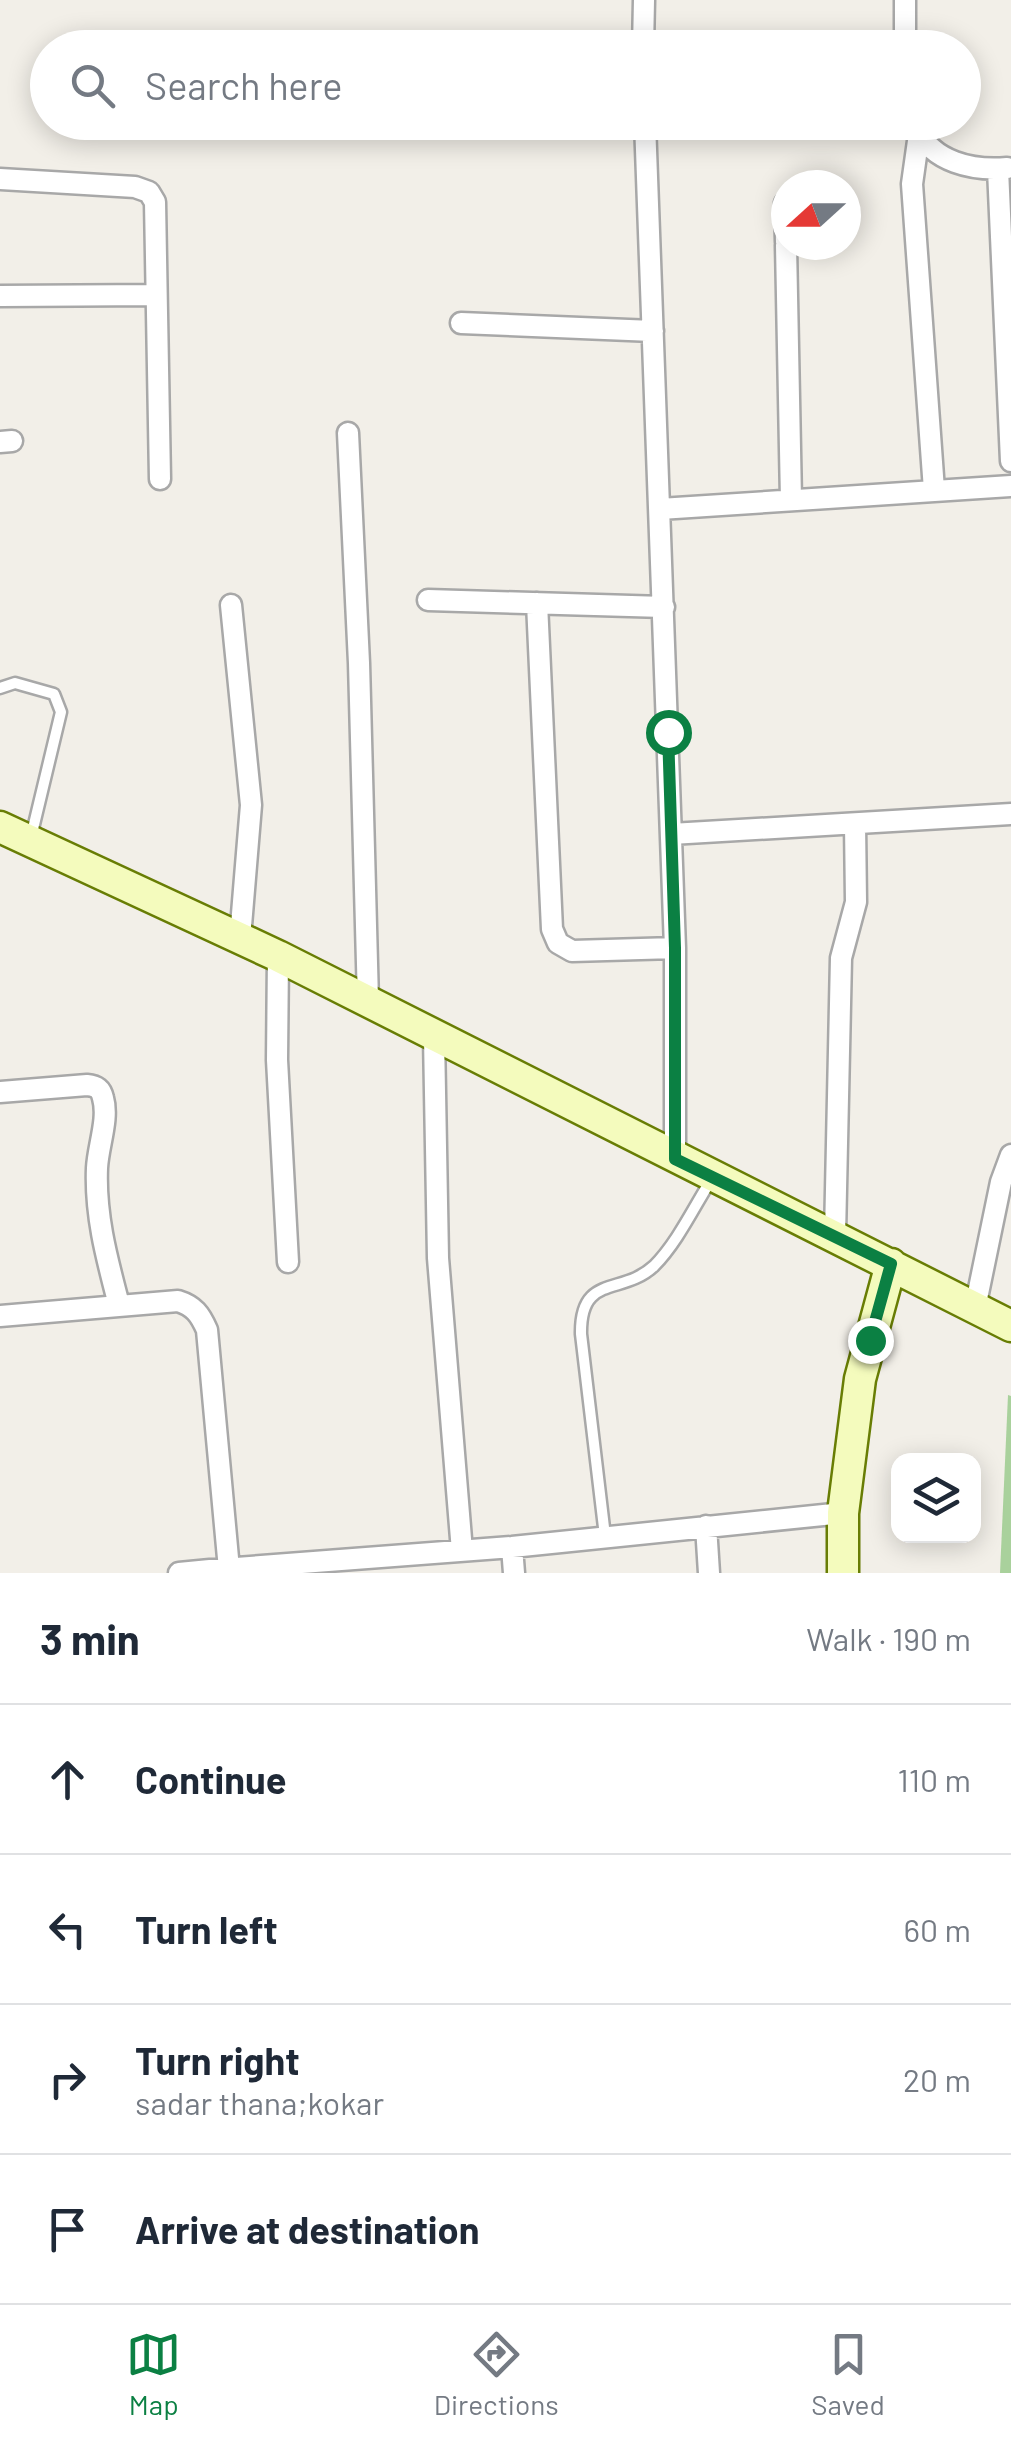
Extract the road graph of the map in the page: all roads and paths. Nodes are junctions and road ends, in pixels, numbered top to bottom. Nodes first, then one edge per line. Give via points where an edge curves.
1 (644, 0) edge
2 (905, 0) edge
3 (644, 30) edge
4 (905, 30) edge
5 (647, 140) edge
6 (915, 140) edge
7 (925, 140) edge
8 (1005, 168) edge
9 (0, 179) edge
10 (786, 260) edge
11 (156, 294) junction
12 (0, 296) edge
13 (461, 323) dead end
14 (653, 331) junction
15 (348, 433) dead end
16 (1011, 462) edge
17 (160, 479) dead end
18 (1011, 486) edge
19 (934, 490) junction
20 (791, 500) junction
21 (660, 509) junction
22 (428, 600) dead end
23 (537, 603) junction
24 (231, 604) dead end
25 (664, 607) junction
26 (0, 688) edge
27 (1011, 814) edge
28 (856, 824) junction
29 (8, 834) edge
30 (672, 834) junction
31 (240, 938) junction
32 (675, 948) junction
33 (278, 956) junction
34 (368, 1001) junction
35 (434, 1037) junction
36 (0, 1092) edge
37 (1011, 1155) edge
38 (675, 1159) junction
39 (713, 1177) junction
40 (835, 1236) junction
41 (288, 1262) dead end
42 (891, 1264) junction
43 (119, 1306) junction
44 (975, 1308) junction
45 (0, 1316) edge
46 (1011, 1326) edge
47 (844, 1513) junction
48 (706, 1526) junction
49 (605, 1536) junction
50 (512, 1548) junction
51 (462, 1552) junction
52 (217, 1571) edge
53 (179, 1573) edge
54 (514, 1573) edge
55 (709, 1573) edge
56 (843, 1573) edge

1 - 3 street
2 - 4 street
5 - 14 street
6 - 19 street via 912,184
7 - 8 street via 935,154 954,162
8 - 16 street
9 - 11 street via 148,192 155,202
10 - 20 street
11 - 12 street
11 - 17 street
13 - 14 street
14 - 21 street
15 - 34 street
18 - 19 street
19 - 20 street
20 - 21 street
21 - 25 street
22 - 23 street
23 - 25 street
23 - 32 street via 552,929 572,951
24 - 31 street via 251,806
25 - 30 street
26 - 29 lane via 15,683 54,694 61,712
27 - 28 street
28 - 30 street
28 - 40 street via 856,902 840,976
29 - 31 main road
30 - 32 street
31 - 33 main road
32 - 38 street
33 - 34 main road
33 - 41 street via 276,1060
34 - 35 main road
35 - 38 main road
35 - 51 street via 438,1258
36 - 43 street via 87,1084 102,1092 97,1214
37 - 44 street
38 - 39 main road
39 - 40 main road
39 - 49 lane via 651,1268 591,1295 582,1306
40 - 42 main road
42 - 44 main road
42 - 47 main road via 860,1379
43 - 45 street
43 - 52 street via 178,1301 201,1316
44 - 46 main road
47 - 48 street
47 - 56 main road
48 - 49 street
48 - 55 street
49 - 50 street
50 - 51 street
50 - 54 street
51 - 52 street
52 - 53 street

